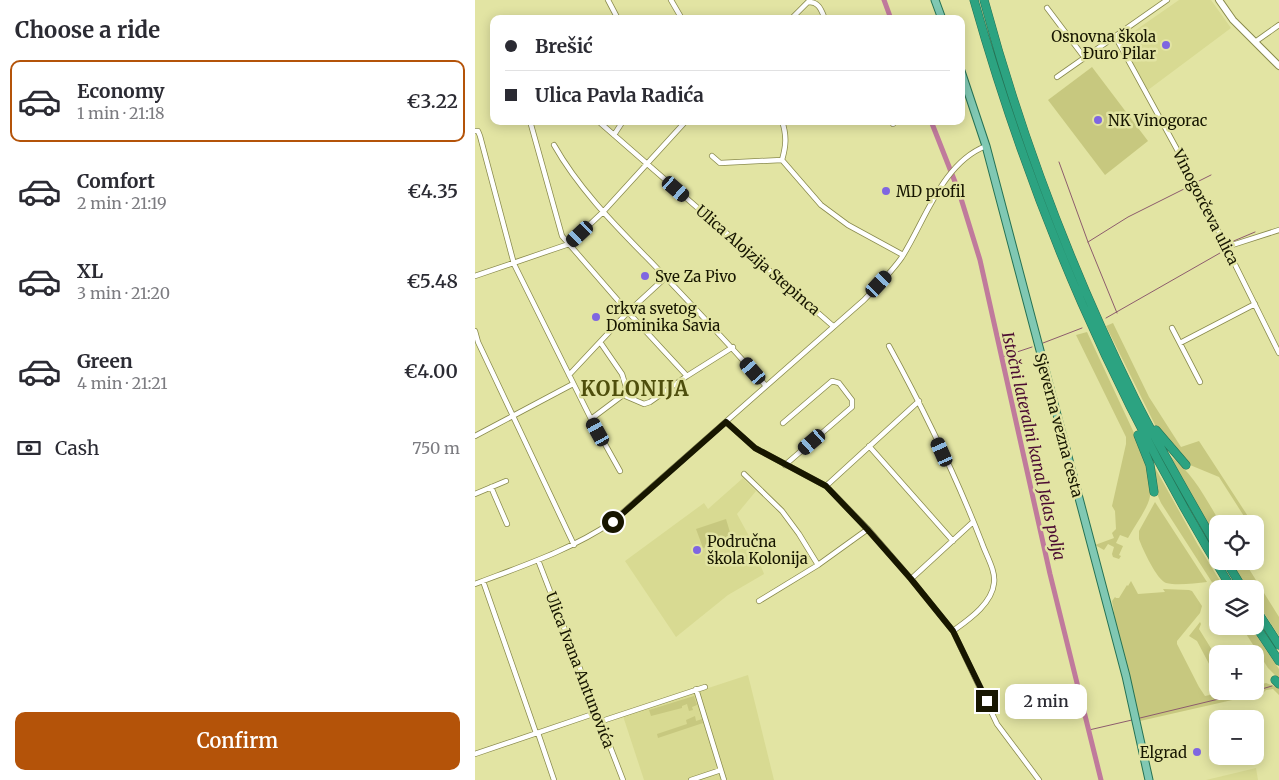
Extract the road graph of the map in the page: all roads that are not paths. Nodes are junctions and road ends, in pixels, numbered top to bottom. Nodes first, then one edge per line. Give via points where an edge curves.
1 (608, 0) edge
2 (671, 0) edge
3 (935, 0) edge
4 (974, 0) edge
5 (984, 0) edge
6 (1167, 0) edge
7 (1219, 0) edge
8 (1047, 8) dead end
9 (616, 15) edge
10 (680, 15) edge
11 (795, 15) edge
12 (823, 15) edge
13 (941, 15) edge
14 (1279, 25) edge
15 (1115, 36) junction
16 (1255, 42) junction
17 (1084, 57) junction
18 (1279, 66) edge
19 (1057, 77) dead end
20 (965, 83) edge
21 (530, 125) edge
22 (603, 125) edge
23 (620, 125) edge
24 (682, 125) edge
25 (784, 125) edge
26 (475, 131) edge
27 (614, 135) junction
28 (554, 145) dead end
29 (986, 146) junction
30 (712, 156) dead end
31 (782, 160) junction
32 (647, 165) junction
33 (603, 212) junction
34 (1279, 230) edge
35 (569, 244) junction
36 (1226, 247) junction
37 (903, 255) junction
38 (514, 264) junction
39 (475, 276) edge
40 (666, 278) junction
41 (1255, 304) junction
42 (628, 312) junction
43 (833, 326) junction
44 (1171, 328) dead end
45 (475, 330) edge
46 (600, 342) junction
47 (1180, 343) junction
48 (889, 346) dead end
49 (733, 348) junction
50 (1279, 353) edge
51 (569, 375) junction
52 (687, 376) junction
53 (1200, 382) dead end
54 (573, 384) junction
55 (766, 386) junction
56 (1121, 390) junction
57 (623, 395) junction
58 (1135, 399) junction
59 (919, 401) junction
60 (514, 416) junction
61 (591, 419) junction
62 (726, 422) junction
63 (783, 423) dead end
64 (475, 436) edge
65 (869, 446) junction
66 (785, 465) junction
67 (1186, 465) dead end
68 (620, 471) dead end
69 (744, 474) dead end
70 (506, 481) dead end
71 (826, 486) junction
72 (491, 487) junction
73 (1154, 492) dead end
74 (475, 494) edge
75 (973, 522) junction
76 (507, 524) dead end
77 (867, 529) junction
78 (1209, 533) edge
79 (953, 541) junction
80 (574, 544) junction
81 (538, 560) junction
82 (818, 565) junction
83 (911, 579) junction
84 (1227, 580) edge
85 (483, 581) junction
86 (475, 584) edge
87 (759, 601) dead end
88 (1264, 622) edge
89 (953, 631) junction
90 (1262, 635) edge
91 (1279, 645) edge
92 (1279, 661) edge
93 (705, 687) dead end
94 (696, 690) junction
95 (596, 713) junction
96 (599, 722) junction
97 (537, 733) junction
98 (475, 754) edge
99 (721, 770) junction
100 (554, 780) edge
101 (623, 780) edge
102 (691, 780) edge
103 (724, 780) edge
104 (1039, 780) edge
105 (1149, 780) edge

1 - 9 street
2 - 10 street
3 - 13 main road
4 - 56 highway via 1029,176 1082,307
5 - 58 highway via 1011,94 1062,235
6 - 15 street
7 - 16 main road
8 - 17 street
11 - 12 street via 808,2 815,2
14 - 16 street
15 - 17 street
15 - 36 street, Vinogorčeva ulica
16 - 18 main road
17 - 19 street
20 - 29 main road, Sjeverna vezna cesta
21 - 35 street via 562,236
22 - 27 street, Ulica Alojzija Stepinca
23 - 27 street
24 - 32 street
25 - 31 street via 786,146
26 - 38 street via 480,136
27 - 32 street, Ulica Alojzija Stepinca
28 - 33 street via 566,166
29 - 37 street via 967,156 945,180
29 - 105 main road, Sjeverna vezna cesta via 1130,694
30 - 31 street via 720,163
31 - 37 street via 821,205 848,225
32 - 33 street
32 - 43 street, Ulica Alojzija Stepinca
33 - 35 street
33 - 40 street
34 - 36 street
35 - 38 street
35 - 42 street
36 - 41 street, Vinogorčeva ulica
37 - 43 street via 874,290
38 - 39 street
38 - 51 street
40 - 42 street
40 - 49 street
41 - 47 street
41 - 50 street, Vinogorčeva ulica
42 - 46 street
42 - 52 street
43 - 55 street
44 - 47 street
45 - 60 street
46 - 51 street
46 - 57 street via 622,374 626,386
47 - 53 street
48 - 59 street
49 - 52 street
49 - 55 street
51 - 54 street
52 - 57 street via 644,404
54 - 60 street
54 - 61 street
55 - 62 street
56 - 73 highway via 1122,402 1147,456
56 - 84 highway via 1180,502
57 - 61 street
58 - 67 highway via 1159,435
58 - 78 highway
59 - 65 street
59 - 75 street
60 - 64 street
60 - 80 street
61 - 68 street
62 - 66 street via 755,448
62 - 80 street via 613,522
63 - 66 street via 832,381 839,383 852,400 851,407
65 - 71 street
65 - 79 street
66 - 71 street
69 - 82 street via 782,512
70 - 72 street
71 - 77 street
72 - 74 street
72 - 76 street
75 - 79 street
75 - 89 street via 994,584 981,610
77 - 82 street
77 - 83 street
79 - 83 street
80 - 81 street
81 - 85 street
81 - 95 street, Ulica Ivana Antunovića
82 - 87 street
83 - 89 street
85 - 86 street
85 - 97 street
88 - 91 highway
89 - 104 street via 997,724
90 - 92 highway
93 - 94 street
94 - 96 street
94 - 99 street
95 - 96 street, Ulica Ivana Antunovića
95 - 97 street
96 - 101 street, Ulica Ivana Antunovića
97 - 98 street
97 - 100 street
99 - 102 street
99 - 103 street

